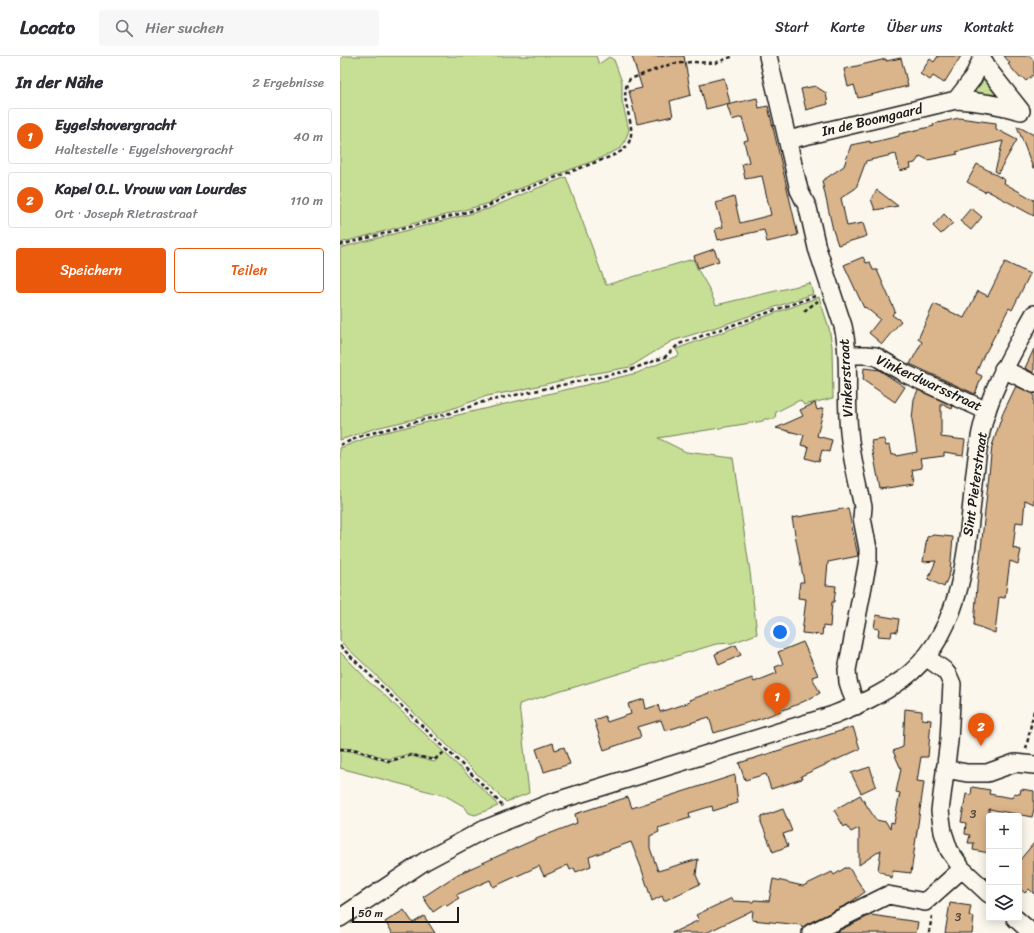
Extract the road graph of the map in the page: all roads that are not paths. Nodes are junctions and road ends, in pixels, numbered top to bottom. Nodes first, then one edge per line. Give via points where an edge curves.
1 (768, 56) edge
2 (981, 57) edge
3 (956, 100) junction
4 (1028, 114) edge
5 (788, 140) junction
6 (1034, 314) edge
7 (847, 355) junction
8 (1003, 369) junction
9 (1034, 384) edge
10 (987, 410) junction
11 (926, 657) junction
12 (856, 706) junction
13 (1029, 764) edge
14 (945, 769) junction
15 (962, 869) junction
16 (986, 891) edge
17 (340, 918) edge
18 (1018, 921) edge
19 (811, 933) edge
20 (1032, 933) edge

1 - 5 street, Vinkerstraat
2 - 3 street, In de Boomgaard via 973,78
2 - 4 street, In de Boomgaard via 995,79
3 - 4 street, In de Boomgaard via 997,105
3 - 5 street, In de Boomgaard
5 - 7 street, Vinkerstraat via 799,190 808,208 817,248 843,326
6 - 8 street, Sint Pieterstraat
7 - 10 street, Vinkerdwarsstraat via 875,356 906,374
7 - 12 street, Vinkerstraat via 849,431 868,549 847,670
8 - 9 street
8 - 10 street, Sint Pieterstraat
10 - 11 street, Sint Pieterstraat via 979,444 967,541 957,595 946,625
11 - 12 street, Sint Pieterstraat via 902,679
11 - 14 street via 944,670 952,684
12 - 17 street, Sint Pieterstraat via 553,802 485,829 425,861
13 - 14 street via 1015,763 987,773
14 - 15 street via 940,811 943,832 949,850
15 - 16 street
15 - 19 street via 925,902 888,894
18 - 20 street

